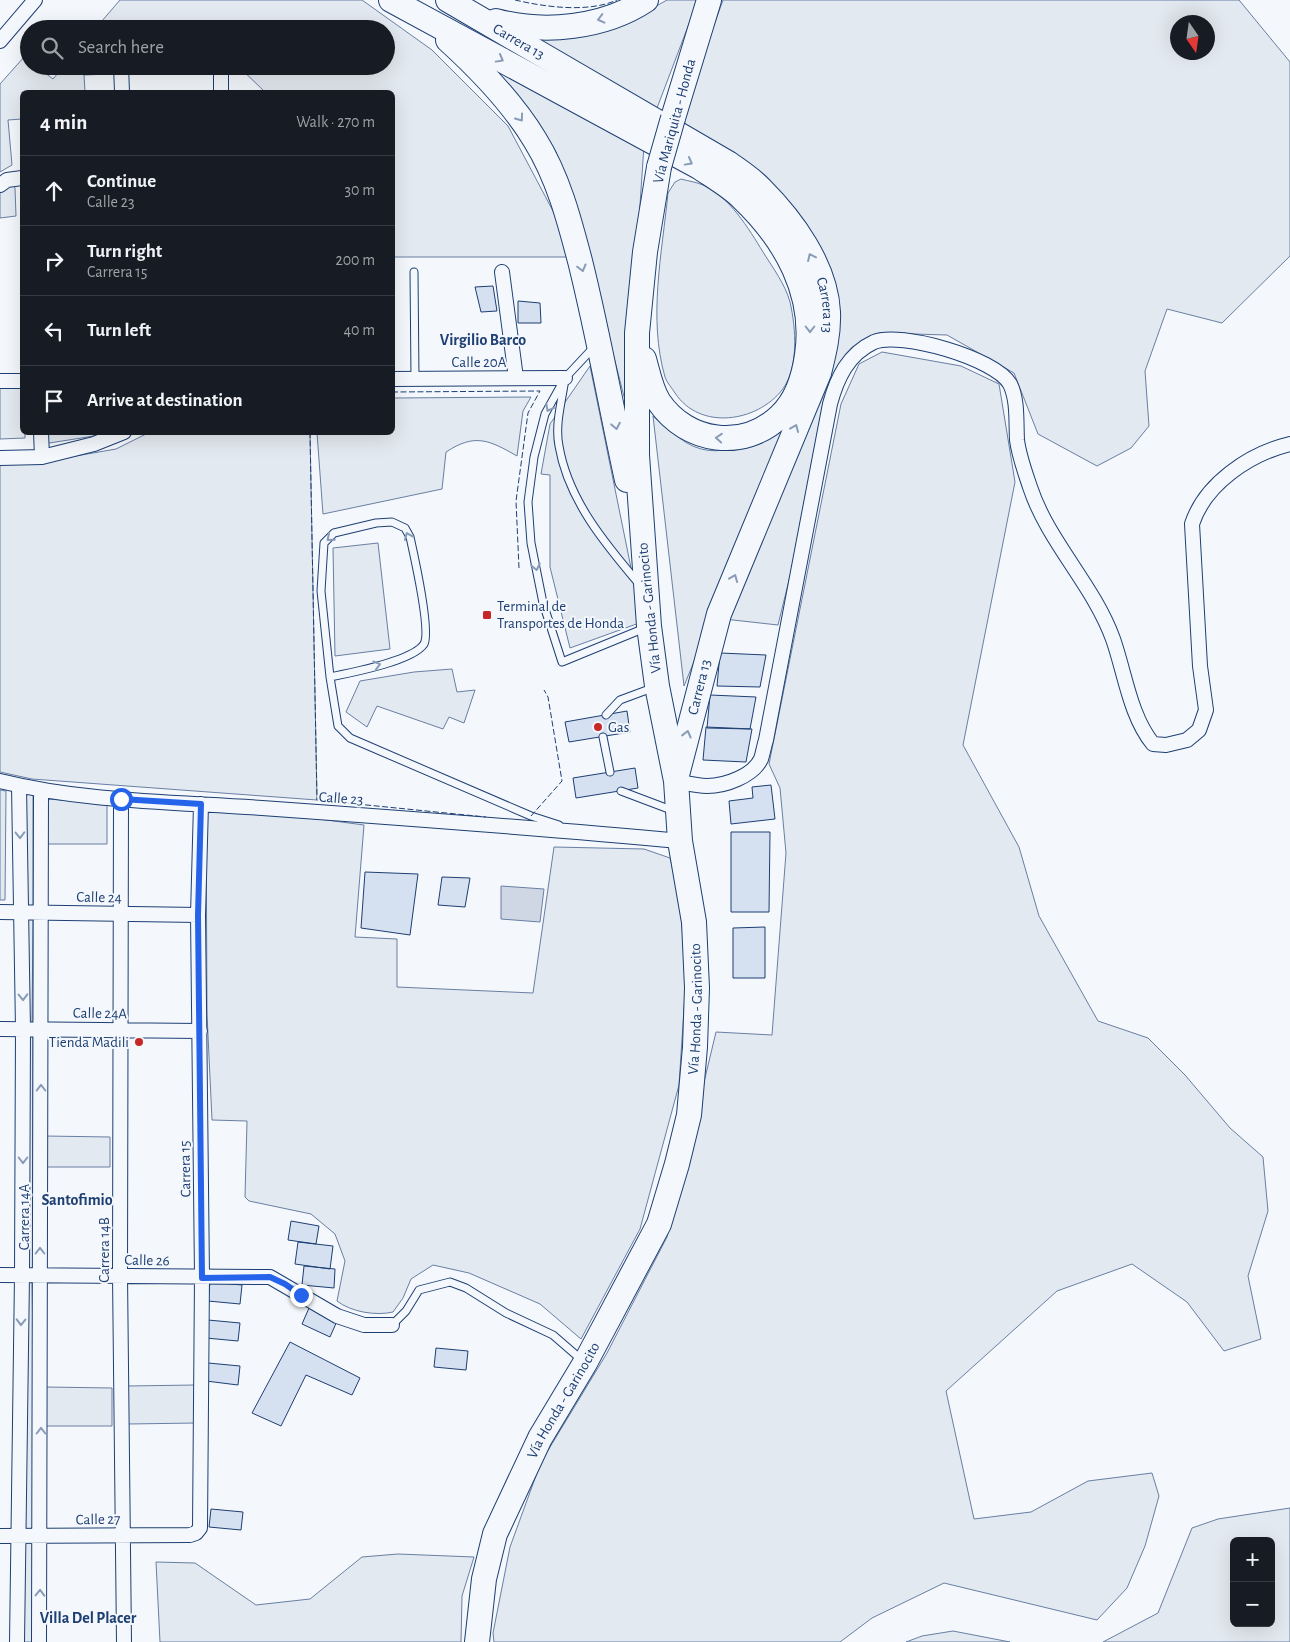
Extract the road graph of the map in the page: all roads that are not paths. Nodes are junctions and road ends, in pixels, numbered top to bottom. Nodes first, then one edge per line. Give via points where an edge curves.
1 (35, 0) edge
2 (391, 0) edge
3 (448, 0) edge
4 (646, 0) edge
5 (709, 0) edge
6 (412, 11) junction
7 (477, 16) junction
8 (0, 41) edge
9 (121, 75) edge
10 (220, 75) edge
11 (122, 90) edge
12 (221, 90) edge
13 (20, 178) edge
14 (0, 185) edge
15 (414, 272) dead end
16 (502, 272) dead end
17 (637, 333) junction
18 (600, 342) junction
19 (516, 378) junction
20 (565, 378) junction
21 (395, 379) edge
22 (415, 379) junction
23 (0, 381) edge
24 (20, 381) edge
25 (41, 435) edge
26 (116, 435) edge
27 (1290, 444) edge
28 (42, 457) junction
29 (0, 458) edge
30 (642, 555) junction
31 (646, 593) junction
32 (649, 626) junction
33 (330, 677) junction
34 (657, 686) junction
35 (606, 715) dead end
36 (603, 737) dead end
37 (610, 772) dead end
38 (0, 781) edge
39 (676, 781) junction
40 (19, 786) junction
41 (620, 791) dead end
42 (41, 792) junction
43 (121, 799) junction
44 (201, 804) junction
45 (678, 812) junction
46 (576, 831) junction
47 (680, 841) junction
48 (0, 912) edge
49 (22, 912) junction
50 (42, 912) junction
51 (121, 914) junction
52 (198, 915) junction
53 (0, 1029) edge
54 (23, 1029) junction
55 (41, 1029) junction
56 (122, 1030) junction
57 (200, 1031) junction
58 (0, 1275) edge
59 (22, 1275) junction
60 (40, 1275) junction
61 (120, 1275) junction
62 (202, 1278) junction
63 (392, 1324) joint
64 (585, 1363) junction
65 (196, 1533) joint
66 (123, 1535) junction
67 (0, 1536) edge
68 (17, 1536) junction
69 (41, 1536) junction
70 (17, 1642) edge
71 (39, 1642) edge
72 (124, 1642) edge
73 (477, 1642) edge

1 - 8 street
2 - 6 highway, Carrera 13
3 - 7 highway, Carrera 13
4 -> 7 highway via 612,16 578,25 544,28
5 - 17 highway, Vía Mariquita - Honda, bridge via 659,167 645,252
6 -> 17 highway, Carrera 13 via 699,167 742,197 778,240 804,291 810,316 806,368 797,393 781,415 764,429 744,437 718,439 694,433 671,417 658,401
6 -> 18 highway via 486,77 536,141 551,170 570,222
39 -> 7 highway, Carrera 13 via 719,614 819,373 827,343 828,311 821,280 790,221 760,188 728,163
9 - 11 street
10 - 12 street
13 - 14 street via 7,180
15 - 22 lane
16 - 19 street
17 - 30 highway, Vía Honda - Garinocito via 637,455
18 - 20 lane
18 -> 30 highway
19 - 20 street, Calle 20A
19 - 22 street, Calle 20A
20 - 31 lane via 558,422 559,446 570,479 585,512 605,543
20 -> 32 lane via 545,414 534,456 528,502 531,543 543,602 562,662
21 - 22 street, Calle 20A
23 - 24 street
25 - 28 street
26 - 28 street
27 - 39 street via 1256,457 1234,471 1204,497 1196,511 1192,524 1200,666 1206,710 1200,730 1187,740 1166,745 1153,744 1137,715 1100,610 1039,511 1019,450 1010,384 987,363 934,346 887,339 866,347 843,369 830,404 760,759 742,777 708,786
28 - 29 street
30 - 31 highway, Vía Honda - Garinocito
31 - 32 highway, Vía Honda - Garinocito
32 - 34 highway, Vía Honda - Garinocito
33 -> 33 lane via 398,659 420,649 425,641 424,609 410,537 404,528 392,522 334,533 324,543 321,591
33 - 46 lane via 338,726 350,738 531,816
34 - 35 lane via 620,700
34 - 39 highway, Vía Honda - Garinocito
36 - 37 lane
38 - 40 street, Calle 23
39 - 45 highway, Vía Honda - Garinocito
40 - 42 street, Calle 23
40 -> 49 street, Carrera 14A
41 - 45 lane
42 - 43 street, Calle 23
42 - 50 street, Carrera 14A
43 - 44 street, Calle 23
43 - 51 street, Carrera 14B
44 - 46 street, Calle 23
44 - 52 street, Carrera 15
45 - 47 highway, Vía Honda - Garinocito
46 - 47 street, Calle 23
47 - 64 highway, Vía Honda - Garinocito via 694,922 698,988 689,1115 659,1224
48 - 49 street, Calle 24
49 - 50 street, Calle 24
49 -> 54 street, Carrera 14A
50 - 51 street, Calle 24
50 - 55 street, Carrera 14A
51 - 52 street, Calle 24
51 - 56 street, Carrera 14B
52 - 57 street, Carrera 15
53 - 54 street, Calle 24A
54 - 55 street, Calle 24A
54 -> 59 street, Carrera 14A
55 - 56 street, Calle 24A
60 -> 55 street, Carrera 14A
56 - 57 street, Calle 24A
56 - 61 street, Carrera 14B
57 - 62 street, Carrera 15
58 - 59 street, Calle 26
59 - 60 street, Calle 26
59 -> 68 street, Carrera 14A
60 - 61 street, Calle 26
69 -> 60 street, Carrera 14A
61 - 62 street, Calle 26
61 - 66 street, Carrera 14B
62 - 63 street, Calle 26 via 270,1277 337,1316 364,1324
62 - 65 street, Carrera 15 via 200,1528
63 - 64 lane via 406,1312 419,1290 450,1282 554,1335
64 - 73 highway, Vía Honda - Garinocito via 540,1438 495,1534 482,1587
65 - 66 street, Calle 27
66 - 69 street, Calle 27
66 - 72 street, Carrera 14B
67 - 68 street, Calle 27
68 - 69 street, Calle 27
68 - 70 street, Carrera 14A
71 -> 69 street, Carrera 14A

